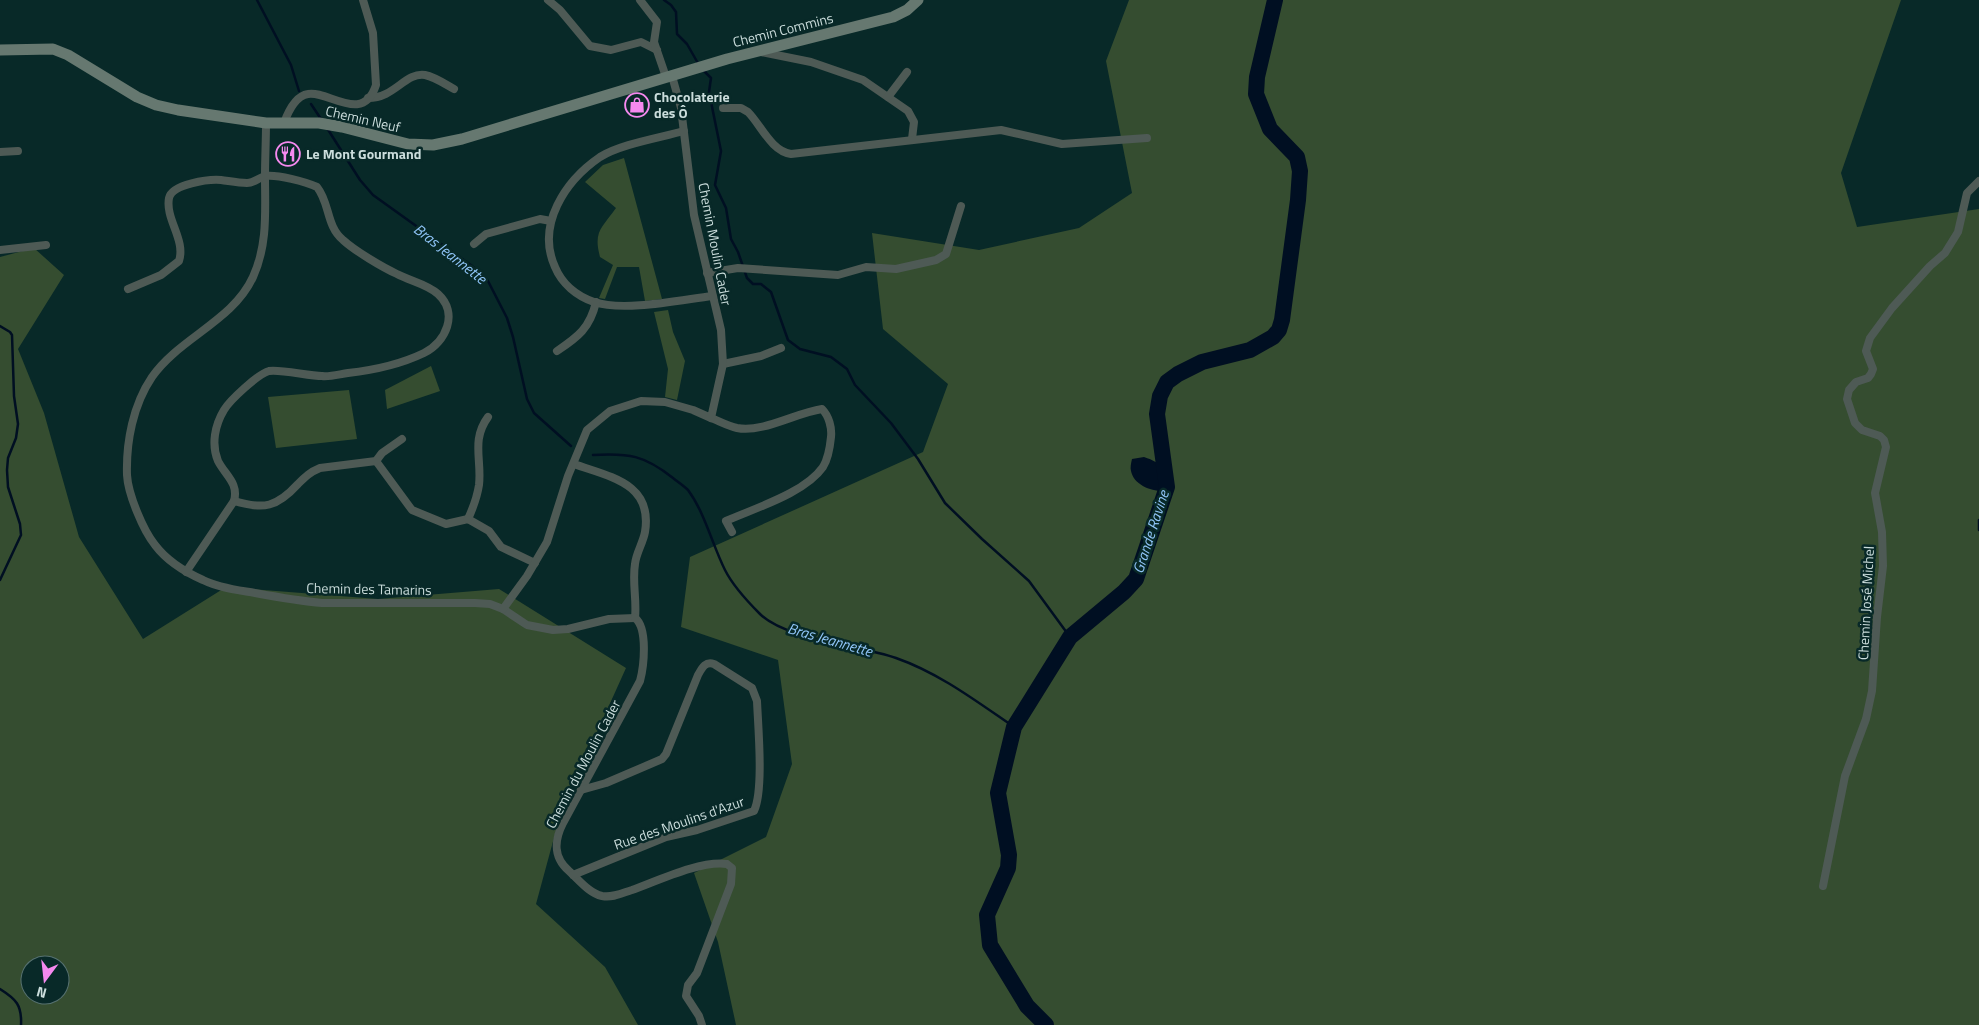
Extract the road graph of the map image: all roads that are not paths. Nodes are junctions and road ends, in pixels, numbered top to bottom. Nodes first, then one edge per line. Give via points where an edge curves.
1 (362, 0) edge
2 (548, 0) edge
3 (640, 0) edge
4 (918, 0) edge
5 (0, 50) edge
6 (657, 50) junction
7 (759, 51) junction
8 (907, 72) dead end
9 (668, 77) junction
10 (454, 89) dead end
11 (888, 97) junction
12 (368, 98) junction
13 (722, 108) dead end
14 (266, 123) junction
15 (284, 123) junction
16 (684, 131) junction
17 (1147, 138) dead end
18 (912, 139) junction
19 (18, 151) dead end
20 (0, 152) edge
21 (265, 176) junction
22 (1979, 181) edge
23 (960, 206) dead end
24 (551, 220) junction
25 (474, 244) dead end
26 (46, 245) dead end
27 (0, 250) edge
28 (707, 273) junction
29 (128, 289) dead end
30 (712, 296) junction
31 (596, 302) junction
32 (781, 348) dead end
33 (557, 351) dead end
34 (723, 364) junction
35 (488, 417) dead end
36 (711, 418) junction
37 (402, 439) dead end
38 (376, 460) junction
39 (574, 464) junction
40 (234, 501) junction
41 (468, 519) junction
42 (732, 532) dead end
43 (535, 563) junction
44 (186, 572) junction
45 (503, 609) junction
46 (635, 618) junction
47 (581, 790) junction
48 (573, 875) junction
49 (1823, 886) dead end
50 (702, 1025) edge

1 - 12 street via 373,34 376,76 374,92
2 - 6 street via 590,46 612,50 641,42
3 - 6 street, Chemin Moulin Cader via 657,22 654,42
4 - 7 street, Chemin Commins via 893,17
5 - 14 street, Chemin Neuf via 53,49 156,105
6 - 9 street, Chemin Moulin Cader
7 - 9 street, Chemin Commins
7 - 11 street via 811,62 854,76
8 - 11 street
9 - 15 street, Chemin Neuf via 433,146 408,144 319,123
9 - 16 street, Chemin Moulin Cader via 681,108
10 - 12 street via 419,75 384,96
11 - 18 street via 912,116
12 - 15 street via 347,104 307,94 294,103
13 - 18 street via 741,108 748,112 771,142 784,153
14 - 15 street, Chemin Neuf
14 - 21 street, Chemin des Tamarins
16 - 24 street via 612,151 600,158 583,171 567,190
16 - 28 street, Chemin Moulin Cader via 694,215
17 - 18 street via 1062,144 1001,130
19 - 20 street
21 - 29 street via 247,183 206,180 175,190 170,195 169,206 180,249 179,261 161,274
21 - 40 street via 297,180 317,187 325,201 329,221 342,240 396,274 438,294 446,304 449,316 448,326 436,344 411,360 393,366 322,376 271,370 259,375 224,409 214,435 218,460 235,488
21 - 44 street, Chemin des Tamarins via 262,253 252,278 240,298 152,377 134,416 128,451 127,477 131,492 155,545
22 - 49 street, Chemin José Michel via 1967,193 1958,232 1945,253 1892,308 1870,338 1866,351 1873,369 1868,378 1856,382 1849,390 1847,399 1858,428 1880,436 1886,447 1875,493 1882,532 1883,566 1872,691 1866,720 1846,776
23 - 28 street via 946,254 936,260 896,269 866,267 838,275 738,268
24 - 25 street via 540,219 486,234
24 - 31 street via 548,243 558,275 569,288
26 - 27 street
28 - 30 street, Chemin Moulin Cader
30 - 31 street via 633,305
30 - 34 street, Chemin Moulin Cader via 721,330
31 - 33 street via 588,324 572,342
32 - 34 street
34 - 36 street, Chemin Moulin Cader
35 - 41 street via 479,433 479,484 476,502
36 - 39 street via 665,402 628,404 610,411 587,430
36 - 42 street via 737,428 756,428 822,409 827,414 831,434 824,466 810,482 726,521
37 - 38 street
38 - 40 street via 320,468 311,472 286,498 274,505 250,506
38 - 41 street via 412,510 446,524
39 - 43 street via 548,542
39 - 46 street via 619,481 632,488 643,501 647,515 635,562
40 - 44 street
41 - 43 street via 489,531 501,546
43 - 45 street
44 - 45 street, Chemin des Tamarins via 230,588 303,601 475,603
45 - 46 street, Chemin des Tamarins via 527,625 553,630 609,619
46 - 47 street, Chemin du Moulin Cader via 639,623 644,654 640,681
47 - 48 street, Chemin du Moulin Cader via 560,830 556,845 560,861
47 - 48 street, Rue des Moulins d'Azur via 662,759 705,664 714,664 755,692 759,770 758,803 754,811 666,837
48 - 50 street, Chemin du Moulin Cader via 596,894 612,897 710,864 728,864 732,868 728,893 697,973 688,985 686,996

